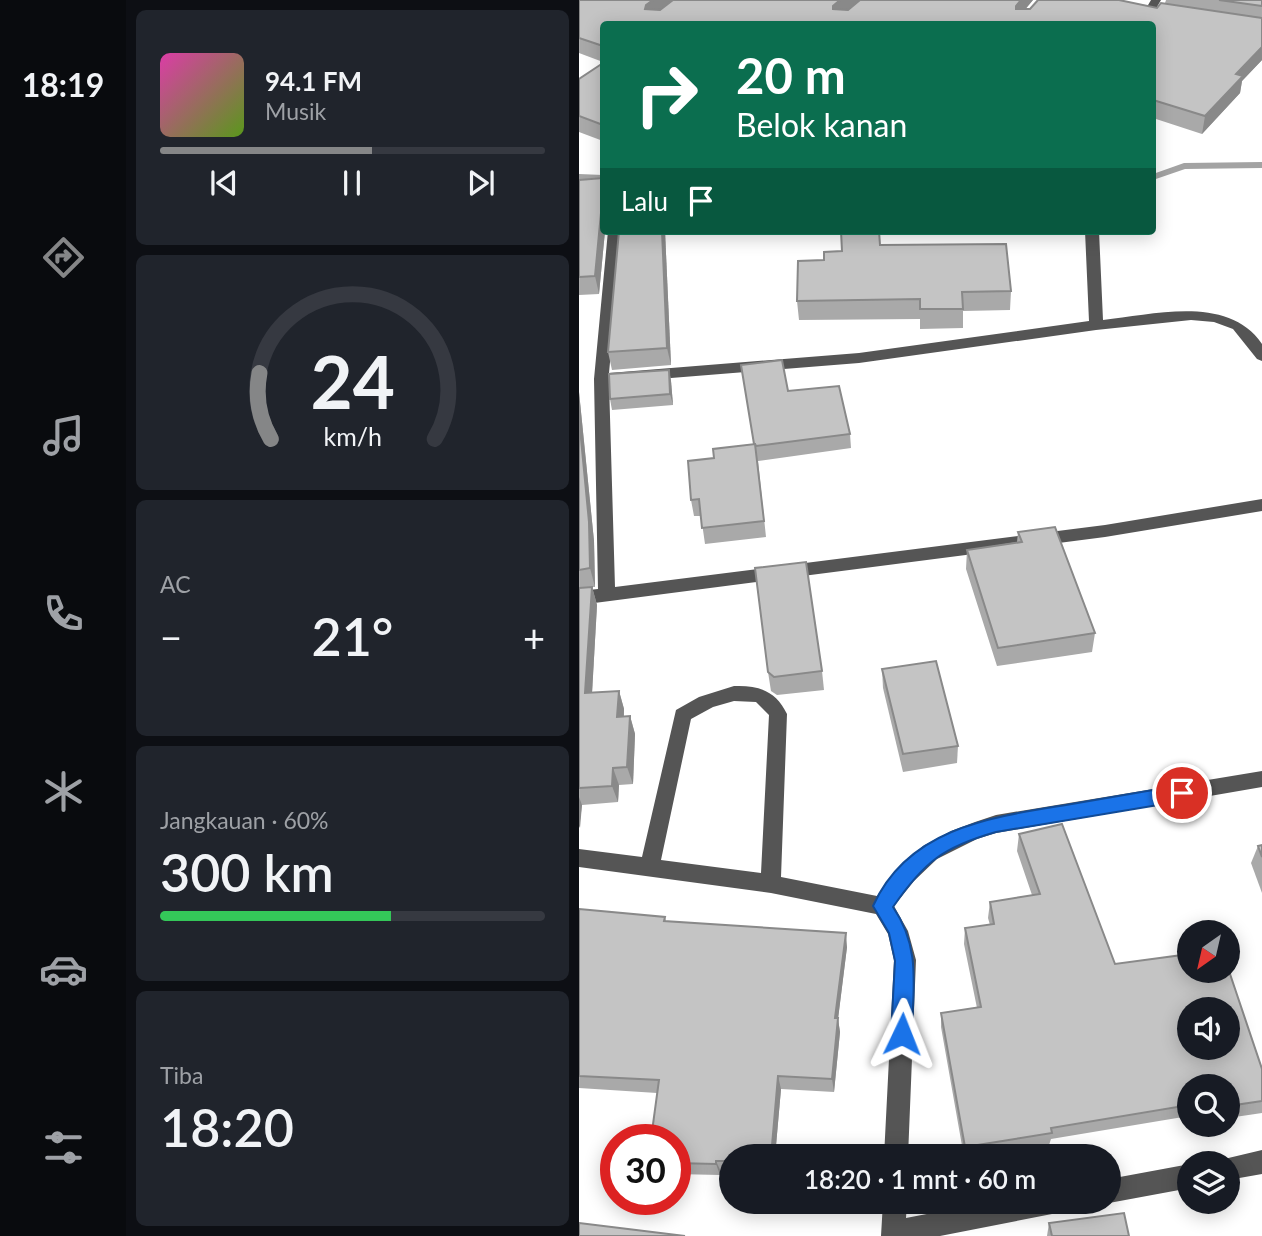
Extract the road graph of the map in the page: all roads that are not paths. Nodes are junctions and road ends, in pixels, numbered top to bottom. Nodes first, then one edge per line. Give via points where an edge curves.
1 (1156, 0) edge
2 (1136, 9) edge
3 (1149, 12) junction
4 (1163, 14) edge
5 (615, 235) edge
6 (1092, 235) edge
7 (1096, 325) junction
8 (1262, 356) edge
9 (601, 379) junction
10 (1262, 505) edge
11 (607, 595) junction
12 (579, 598) edge
13 (1262, 779) edge
14 (579, 858) edge
15 (650, 865) junction
16 (771, 884) junction
17 (882, 906) junction
18 (897, 1144) edge
19 (1262, 1162) edge
20 (1240, 1166) edge
21 (1177, 1178) edge
22 (1121, 1189) edge
23 (894, 1214) edge
24 (992, 1214) edge
25 (893, 1234) edge

1 - 3 street
2 - 3 street
3 - 4 street
5 - 9 street
6 - 7 street
7 - 8 street via 1190,316 1216,318 1238,326
7 - 9 street via 860,358
9 - 11 street
10 - 11 street via 1105,531
11 - 12 street
13 - 17 street via 965,833 909,869
14 - 15 street
15 - 16 street
15 - 16 street via 683,715 704,701 750,692 774,703 778,714
16 - 17 street
17 - 18 street via 898,930 905,961
19 - 20 street
21 - 22 street
23 - 25 street
24 - 25 street

